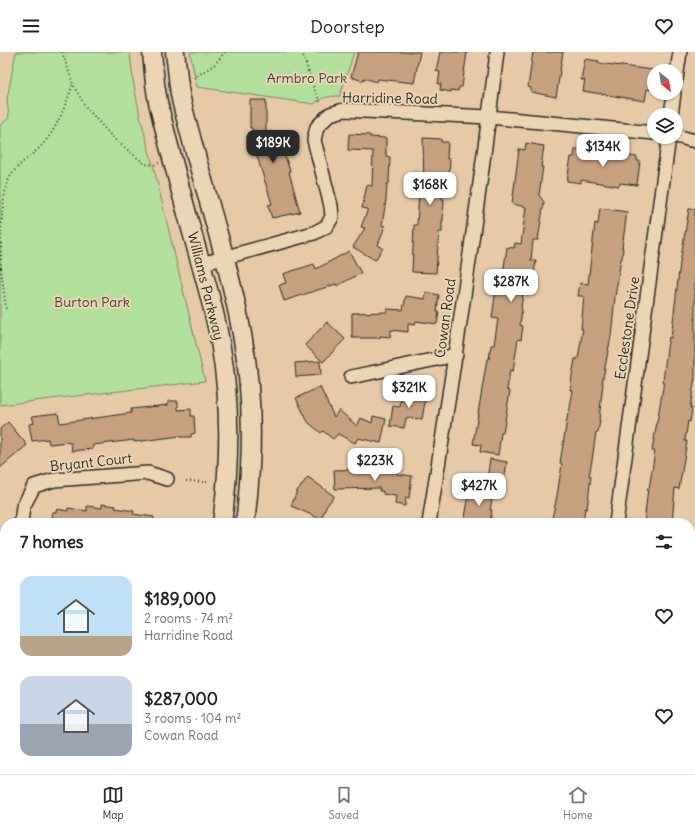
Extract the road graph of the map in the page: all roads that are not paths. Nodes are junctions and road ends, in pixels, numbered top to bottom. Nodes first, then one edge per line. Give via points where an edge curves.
1 (152, 52) edge
2 (175, 52) edge
3 (497, 52) edge
4 (680, 52) edge
5 (678, 64) edge
6 (489, 117) junction
7 (647, 132) edge
8 (683, 137) edge
9 (695, 140) edge
10 (667, 144) edge
11 (224, 257) junction
12 (201, 264) junction
13 (456, 355) junction
14 (351, 377) dead end
15 (167, 479) dead end
16 (21, 518) edge
17 (222, 518) edge
18 (245, 518) edge
19 (430, 518) edge
20 (617, 518) edge

1 - 12 main road, Williams Parkway via 158,102
2 - 11 main road, Williams Parkway via 180,94
3 - 6 street, Cowan Road
4 - 5 street
6 - 7 street, Harridine Road
6 - 11 street, Harridine Road via 344,110 330,114 317,127 314,140 331,206 332,217 327,226 314,233
6 - 13 street, Cowan Road
8 - 9 street
10 - 20 street, Ecclestone Drive
11 - 12 street, Harridine Road
11 - 18 main road, Williams Parkway via 242,332 249,380 251,449
12 - 17 main road, Williams Parkway via 221,348 226,390 228,453
13 - 14 street
13 - 19 street, Cowan Road
15 - 16 street, Bryant Court via 148,473 54,480 34,486 22,507

